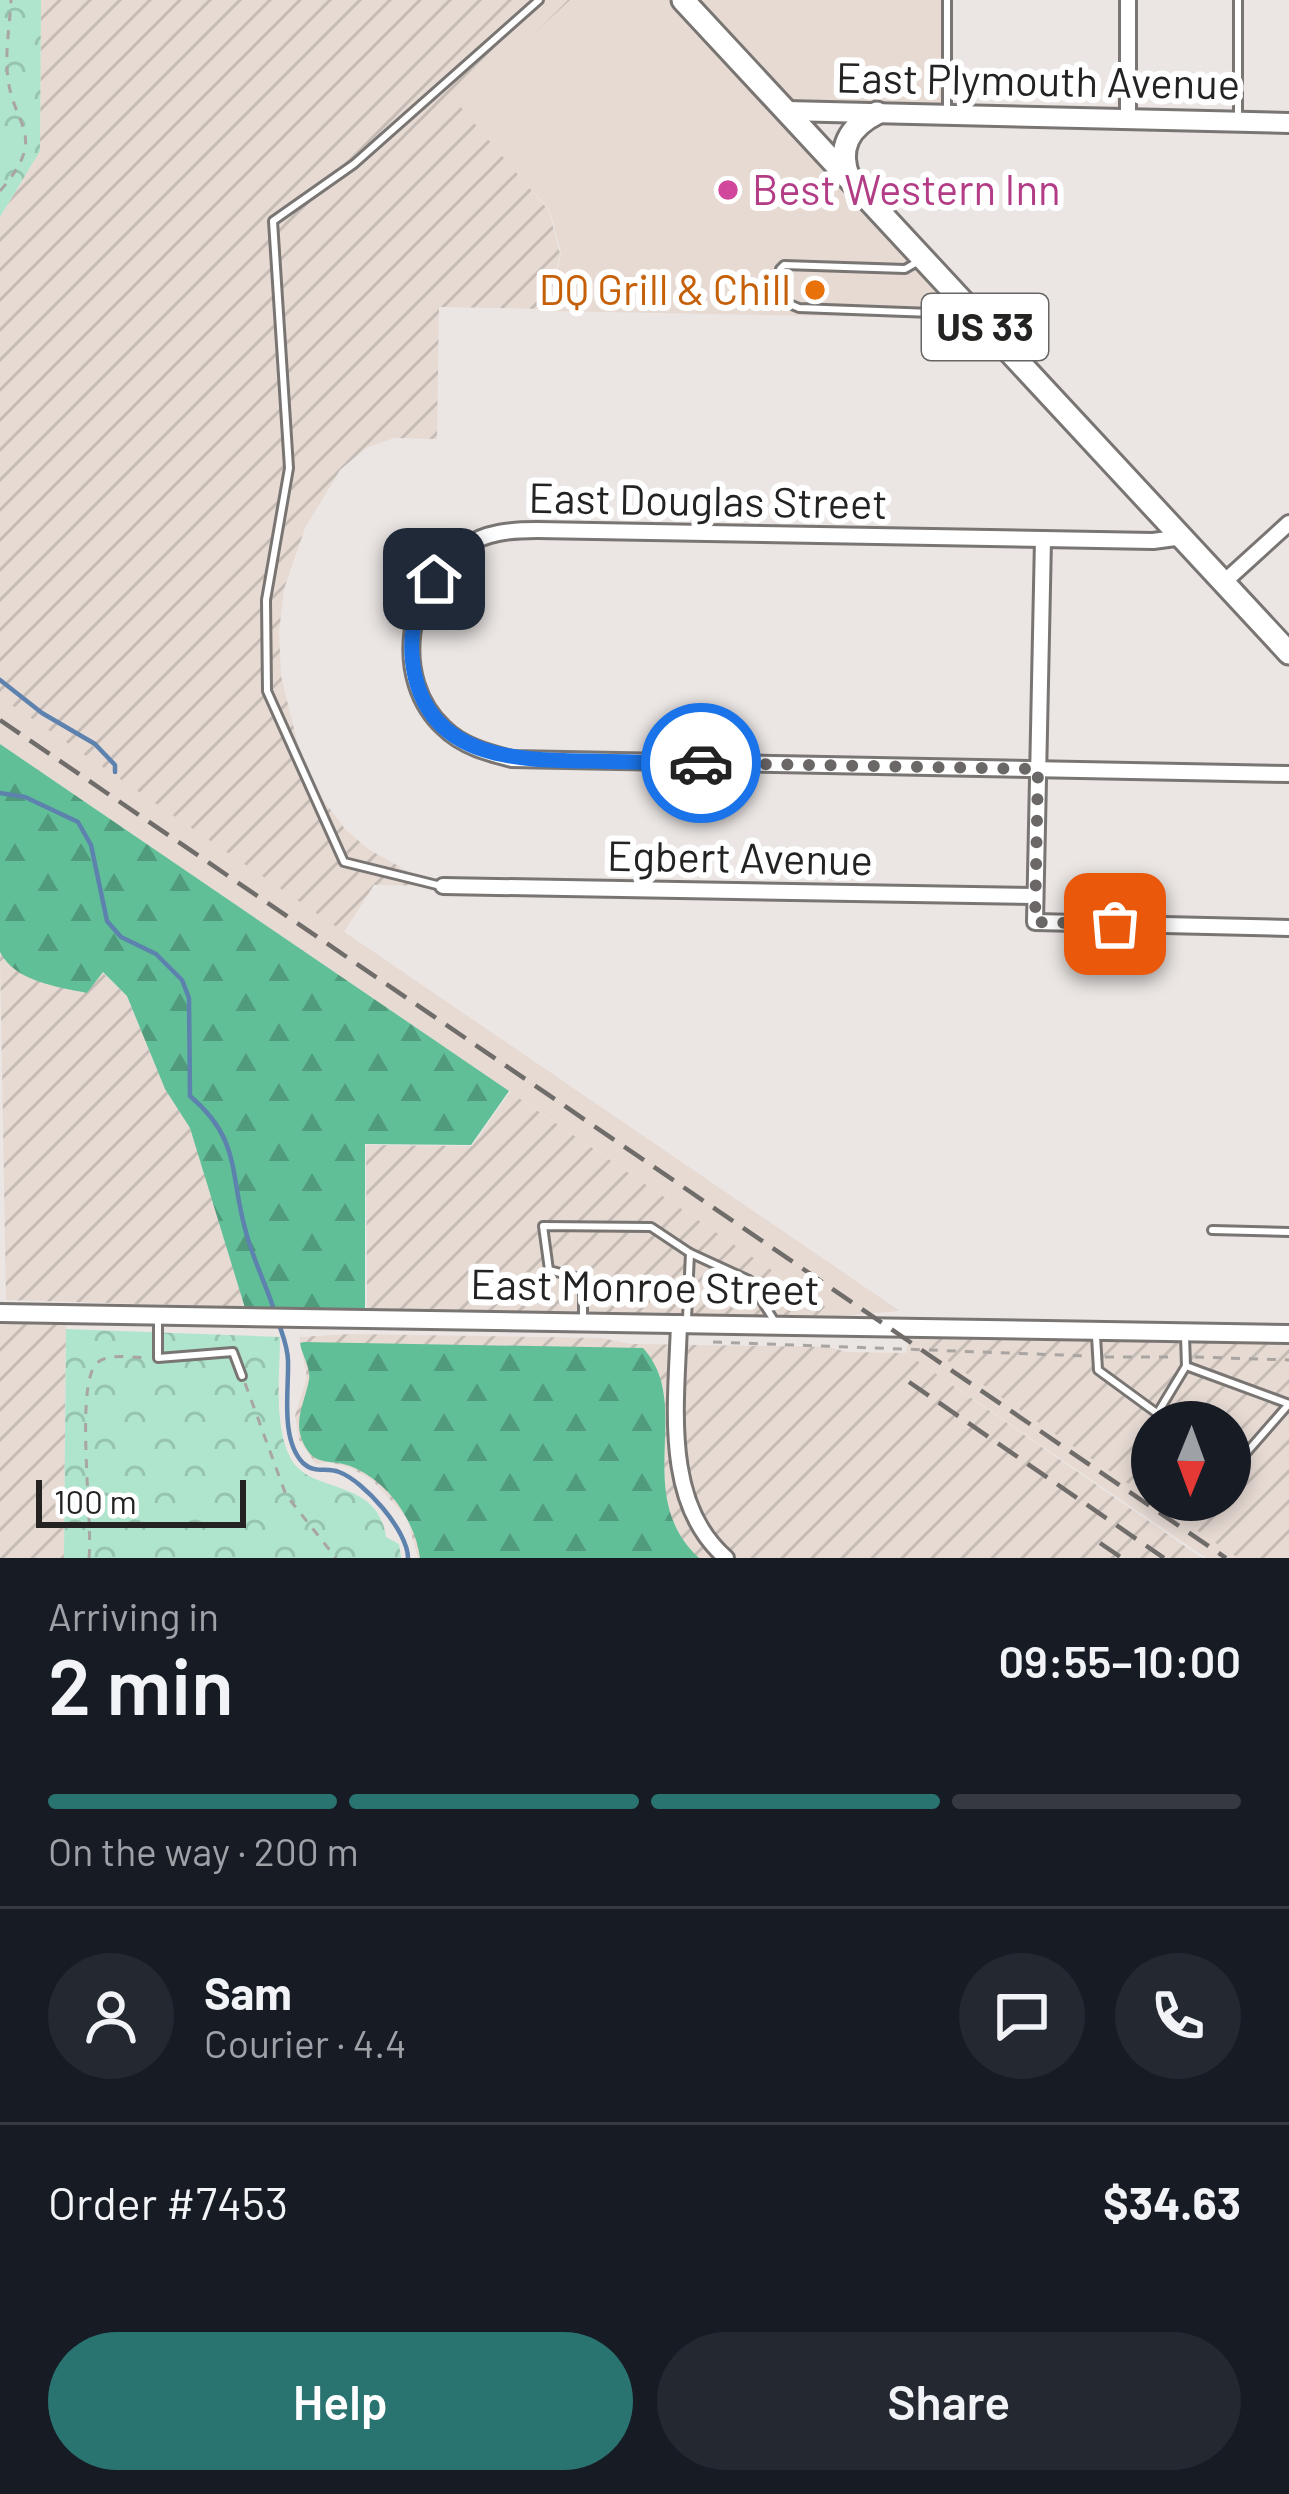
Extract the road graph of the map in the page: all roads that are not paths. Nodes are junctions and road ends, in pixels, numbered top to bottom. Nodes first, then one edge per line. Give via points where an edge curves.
1 (538, 0) edge
2 (683, 0) edge
3 (947, 0) edge
4 (1128, 0) edge
5 (1238, 0) edge
6 (786, 111) junction
7 (877, 113) junction
8 (947, 116) junction
9 (1128, 120) junction
10 (1238, 122) junction
11 (1289, 123) edge
12 (849, 178) junction
13 (922, 259) junction
14 (956, 296) junction
15 (1289, 523) edge
16 (1183, 537) junction
17 (1042, 539) junction
18 (1223, 583) junction
19 (1289, 653) edge
20 (1038, 769) junction
21 (1289, 774) edge
22 (443, 886) joint
23 (1035, 896) junction
24 (1289, 928) edge
25 (1212, 1230) dead end
26 (1289, 1232) edge
27 (690, 1253) junction
28 (0, 1313) edge
29 (158, 1317) junction
30 (583, 1322) junction
31 (683, 1323) junction
32 (777, 1325) junction
33 (1096, 1330) junction
34 (1185, 1332) junction
35 (1289, 1334) edge
36 (1186, 1362) junction
37 (242, 1376) road end
38 (1140, 1401) edge
39 (1164, 1401) edge
40 (1289, 1404) edge
41 (1251, 1447) edge
42 (726, 1558) edge

1 - 22 lane via 354,164 273,220 289,468 266,599 267,692 344,862
2 - 6 main road, US 33
3 - 8 lane
4 - 9 street
5 - 10 lane
6 - 7 main road, East Plymouth Avenue
6 - 12 main road, US 33
7 - 8 main road, East Plymouth Avenue
7 - 12 main road via 847,141
8 - 9 main road, East Plymouth Avenue
9 - 10 main road, East Plymouth Avenue
10 - 11 main road, East Plymouth Avenue
12 - 13 main road, US 33
13 - 14 main road, US 33
13 - 14 lane via 904,269 784,265 780,300 799,308 932,313
14 - 16 main road, US 33
15 - 18 street
16 - 17 street, East Douglas Street
16 - 18 main road, US 33
17 - 20 street
17 - 20 street, East Douglas Street via 499,532 446,562 422,596 412,634 429,711 477,749 530,760
18 - 19 main road, US 33
20 - 21 street, East Douglas Street
20 - 23 street
22 - 23 street, Egbert Avenue
23 - 24 street via 1035,922
25 - 26 lane
27 - 30 lane via 651,1227 542,1226 549,1270 583,1279
27 - 31 lane
27 - 32 lane via 749,1280
28 - 29 street, East Monroe Street
29 - 30 street, East Monroe Street
29 - 37 lane via 158,1358 232,1352
30 - 31 street, East Monroe Street
31 - 32 street, East Monroe Street
31 - 42 street via 681,1475 705,1535
32 - 33 street, East Monroe Street
33 - 34 street, East Monroe Street
33 - 38 lane via 1098,1370
34 - 35 street, East Monroe Street
34 - 36 lane
36 - 39 lane
36 - 40 lane
40 - 41 lane

